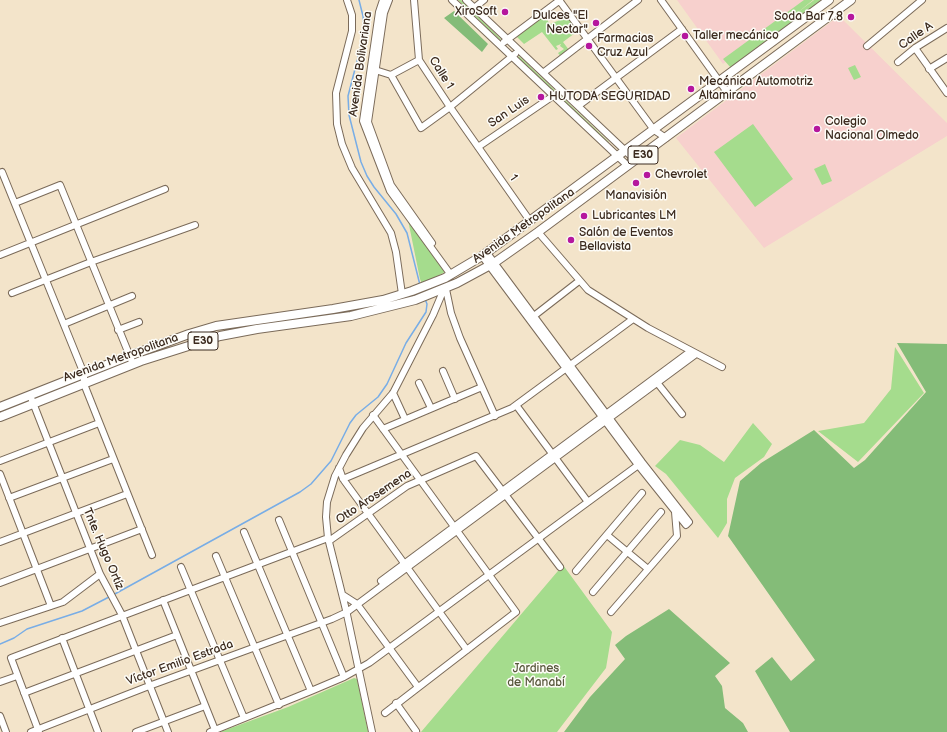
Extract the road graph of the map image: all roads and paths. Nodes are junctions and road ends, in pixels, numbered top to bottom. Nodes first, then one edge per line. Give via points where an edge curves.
1 (347, 0) edge
2 (383, 0) edge
3 (389, 0) edge
4 (414, 0) edge
5 (452, 0) edge
6 (466, 0) edge
7 (484, 0) edge
8 (560, 0) edge
9 (638, 0) edge
10 (661, 0) edge
11 (829, 0) edge
12 (851, 0) edge
13 (922, 0) edge
14 (474, 8) junction
15 (947, 28) edge
16 (682, 29) junction
17 (507, 39) junction
18 (588, 39) junction
19 (500, 45) junction
20 (867, 46) dead end
21 (915, 48) junction
22 (519, 51) junction
23 (512, 56) junction
24 (947, 58) edge
25 (419, 60) junction
26 (898, 62) dead end
27 (372, 69) junction
28 (929, 69) junction
29 (543, 73) junction
30 (391, 74) junction
31 (616, 78) junction
32 (719, 81) junction
33 (728, 92) junction
34 (947, 93) edge
35 (553, 96) junction
36 (578, 106) junction
37 (450, 107) junction
38 (654, 130) junction
39 (666, 138) junction
40 (478, 147) junction
41 (626, 152) junction
42 (618, 157) junction
43 (635, 160) junction
44 (628, 166) junction
45 (2, 172) dead end
46 (165, 189) dead end
47 (15, 203) junction
48 (530, 221) junction
49 (76, 224) junction
50 (195, 225) dead end
51 (538, 232) junction
52 (31, 242) junction
53 (0, 254) edge
54 (485, 255) junction
55 (91, 262) junction
56 (491, 265) junction
57 (453, 274) junction
58 (46, 280) junction
59 (579, 282) junction
60 (445, 289) junction
61 (12, 293) dead end
62 (402, 294) junction
63 (428, 295) junction
64 (132, 296) dead end
65 (108, 305) junction
66 (437, 307) junction
67 (272, 318) junction
68 (531, 318) junction
69 (634, 319) junction
70 (139, 322) dead end
71 (64, 324) junction
72 (273, 327) junction
73 (118, 330) junction
74 (694, 352) junction
75 (129, 356) junction
76 (132, 364) junction
77 (722, 367) dead end
78 (568, 368) junction
79 (443, 371) dead end
80 (84, 374) junction
81 (656, 381) junction
82 (420, 383) dead end
83 (84, 384) junction
84 (482, 388) junction
85 (393, 393) junction
86 (30, 395) junction
87 (455, 399) junction
88 (33, 404) junction
89 (516, 405) junction
90 (0, 407) edge
91 (431, 408) junction
92 (682, 414) dead end
93 (374, 415) junction
94 (495, 416) junction
95 (0, 417) edge
96 (606, 418) junction
97 (405, 419) junction
98 (99, 423) junction
99 (383, 429) junction
100 (48, 443) junction
101 (401, 455) junction
102 (554, 456) junction
103 (113, 459) junction
104 (0, 461) edge
105 (640, 464) junction
106 (339, 468) junction
107 (0, 474) edge
108 (62, 479) junction
109 (343, 479) junction
110 (419, 480) junction
111 (504, 493) junction
112 (642, 493) dead end
113 (127, 494) junction
114 (9, 498) junction
115 (588, 502) junction
116 (661, 512) dead end
117 (675, 512) junction
118 (368, 513) junction
119 (76, 514) junction
120 (279, 520) dead end
121 (142, 529) junction
122 (454, 529) junction
123 (244, 532) dead end
124 (23, 534) junction
125 (607, 535) junction
126 (538, 538) junction
127 (329, 539) junction
128 (0, 542) edge
129 (89, 550) junction
130 (292, 552) junction
131 (627, 552) junction
132 (152, 555) dead end
133 (216, 556) dead end
134 (258, 565) junction
135 (405, 565) junction
136 (181, 567) dead end
137 (560, 567) dead end
138 (648, 569) junction
139 (37, 570) junction
140 (576, 571) dead end
141 (100, 574) junction
142 (488, 574) junction
143 (225, 578) junction
144 (0, 583) edge
145 (191, 590) junction
146 (593, 592) dead end
147 (343, 595) junction
148 (163, 600) junction
149 (356, 603) junction
150 (51, 606) junction
151 (346, 611) junction
152 (439, 611) junction
153 (611, 612) dead end
154 (121, 614) junction
155 (0, 622) edge
156 (321, 623) junction
157 (177, 635) junction
158 (288, 635) junction
159 (62, 638) junction
160 (254, 647) junction
161 (389, 648) junction
162 (136, 650) junction
163 (467, 650) junction
164 (220, 660) junction
165 (359, 669) junction
166 (191, 670) junction
167 (76, 673) junction
168 (17, 676) junction
169 (344, 677) junction
170 (0, 682) edge
171 (149, 686) junction
172 (418, 687) junction
173 (311, 691) junction
174 (24, 693) junction
175 (396, 704) junction
176 (279, 705) junction
177 (205, 706) junction
178 (89, 709) junction
179 (385, 713) dead end
180 (0, 716) edge
181 (244, 718) junction
182 (163, 721) junction
183 (38, 731) edge
184 (213, 731) edge
185 (416, 731) dead end
186 (6, 732) edge
187 (31, 732) edge
188 (98, 732) edge
189 (136, 732) edge
190 (168, 732) edge
191 (372, 732) edge

1 - 62 street via 352,15 352,30 336,93 337,124 354,172 391,234
2 - 27 street, Avenida Bolivariana via 379,12
3 - 27 street, Avenida Bolivariana
4 - 25 street, Calle 1
5 - 19 street
6 - 14 street
7 - 14 street
8 - 17 street
8 - 18 street
9 - 18 street
10 - 16 street
11 - 32 highway, E30
12 - 33 highway, Avenida Metropolitana / E30
13 - 20 street
14 - 17 street
15 - 21 street, Calle A
16 - 31 street
16 - 32 street
17 - 19 street
17 - 22 street
18 - 29 street
18 - 31 street
19 - 23 street
21 - 26 street, Calle A
21 - 28 street
22 - 23 street
22 - 29 street
23 - 35 street
23 - 37 street
24 - 28 street
25 - 30 street
25 - 37 street, Calle 1
27 - 30 street
27 - 57 street, Avenida Bolivariana via 368,122 390,181 399,198
28 - 34 street
29 - 36 street
30 - 37 street via 421,128
31 - 36 street
31 - 38 street
32 - 33 street
32 - 38 highway, E30
33 - 39 highway, Avenida Metropolitana / E30
35 - 40 street, San Luis
35 - 42 street
36 - 41 street
37 - 40 street, Calle 1
38 - 39 street
38 - 41 highway, E30
39 - 43 highway, Avenida Metropolitana / E30
40 - 48 street, 1
41 - 42 highway, E30
41 - 43 street
42 - 44 street
42 - 48 highway, E30
43 - 44 highway, Avenida Metropolitana / E30
44 - 51 highway, Avenida Metropolitana / E30
45 - 47 street
46 - 49 street
47 - 49 street via 60,185
47 - 52 street
48 - 54 highway, E30
49 - 52 street
49 - 55 street
50 - 55 street
51 - 56 highway, Avenida Metropolitana / E30
51 - 59 street
52 - 53 street
52 - 58 street
54 - 56 street
54 - 57 highway, E30
55 - 58 street
55 - 65 street
56 - 60 highway, Avenida Metropolitana / E30
56 - 68 street
57 - 62 highway, E30
58 - 61 street
58 - 71 street
59 - 68 street
59 - 69 street
60 - 63 highway, Avenida Metropolitana / E30
60 - 66 street
60 - 84 street via 456,327
62 - 67 highway, E30 via 333,309
63 - 66 street
63 - 72 highway, Avenida Metropolitana / E30 via 351,316
64 - 65 street
65 - 71 street
65 - 73 street
66 - 85 street
67 - 72 highway
67 - 75 highway, E30 via 216,326
68 - 78 street
69 - 74 street
69 - 78 street
70 - 73 street
71 - 80 street
72 - 76 highway, Avenida Metropolitana / E30 via 220,336
73 - 75 street
74 - 77 street
74 - 81 street, Víctor Emilio Estrada
75 - 76 street
75 - 80 highway, E30
76 - 83 highway, Avenida Metropolitana / E30
78 - 89 street
78 - 96 street
79 - 87 street
80 - 83 street
80 - 86 highway, E30
81 - 92 street
81 - 96 street, Víctor Emilio Estrada
82 - 91 street
83 - 88 highway, Avenida Metropolitana / E30
83 - 98 street
84 - 87 street
84 - 94 street
85 - 93 street
85 - 97 street
86 - 88 street, Tnte. Hugo Ortíz
86 - 90 highway, E30
87 - 91 street
88 - 95 highway, Avenida Metropolitana / E30
88 - 100 street, Tnte. Hugo Ortíz
89 - 94 street
89 - 102 street
91 - 97 street
93 - 99 street
93 - 106 street via 356,438
94 - 101 street
96 - 102 street, Víctor Emilio Estrada
96 - 105 street
97 - 99 street
98 - 100 street
98 - 103 street
99 - 101 street
100 - 104 street
100 - 108 street, Tnte. Hugo Ortíz
101 - 109 street
101 - 110 street
102 - 111 street, Víctor Emilio Estrada
102 - 115 street
103 - 108 street
103 - 113 street
105 - 115 street
105 - 117 street
105 - 117 street via 689,522 686,525
106 - 109 street
106 - 127 street via 327,502
107 - 114 street
108 - 114 street
108 - 119 street, Tnte. Hugo Ortíz
109 - 118 street
110 - 111 street, Otto Arosemena via 476,456
110 - 118 street, Otto Arosemena
110 - 122 street
111 - 122 street, Víctor Emilio Estrada
111 - 126 street
112 - 125 street
113 - 119 street
113 - 121 street
114 - 124 street
115 - 126 street
116 - 131 street
117 - 138 street via 677,536
118 - 127 street, Otto Arosemena
118 - 135 street
119 - 124 street
119 - 129 street, Tnte. Hugo Ortíz
120 - 130 street
121 - 129 street
121 - 132 street
122 - 135 street, Víctor Emilio Estrada
122 - 142 street
123 - 134 street
124 - 128 street
124 - 139 street
125 - 131 street
125 - 140 street
126 - 137 street
126 - 142 street
127 - 130 street, Otto Arosemena
127 - 147 street
129 - 139 street
129 - 141 street, Tnte. Hugo Ortíz
130 - 134 street, Otto Arosemena
130 - 156 street
131 - 138 street
131 - 146 street
133 - 143 street
134 - 143 street, Otto Arosemena
134 - 158 street
135 - 149 street, Víctor Emilio Estrada
135 - 152 street
136 - 145 street
138 - 153 street
139 - 144 street
139 - 150 street
141 - 150 street via 71,598
141 - 154 street, Tnte. Hugo Ortíz
142 - 152 street
142 - 163 street via 516,612
143 - 145 street, Otto Arosemena
143 - 160 street
145 - 148 street, Otto Arosemena
145 - 164 street
147 - 149 street
147 - 151 street
148 - 154 street, Otto Arosemena
148 - 157 street
149 - 151 street, Víctor Emilio Estrada
149 - 161 street
150 - 155 street
151 - 156 street, Víctor Emilio Estrada
151 - 165 street
152 - 161 street
152 - 163 street
154 - 159 street, Otto Arosemena
154 - 162 street, Tnte. Hugo Ortíz
156 - 158 street, Víctor Emilio Estrada
156 - 169 street
157 - 162 street
157 - 166 street
158 - 160 street, Víctor Emilio Estrada
158 - 173 street
159 - 167 street
159 - 168 street, Otto Arosemena via 11,658
160 - 164 street, Víctor Emilio Estrada
160 - 176 street
161 - 165 street
161 - 172 street
162 - 167 street
162 - 171 street, Tnte. Hugo Ortíz
163 - 172 street
164 - 166 street, Víctor Emilio Estrada
164 - 181 street
165 - 169 street
165 - 191 street
166 - 171 street, Víctor Emilio Estrada
166 - 177 street
167 - 174 street
167 - 178 street
168 - 170 street
168 - 174 street
169 - 173 street
171 - 178 street, Víctor Emilio Estrada
171 - 182 street, Tnte. Hugo Ortíz
172 - 175 street
173 - 176 street
174 - 183 street
175 - 179 street
175 - 185 street
176 - 181 street
177 - 182 street
177 - 184 street
178 - 183 street, Víctor Emilio Estrada
178 - 188 street
180 - 186 street
181 - 184 street
182 - 189 street
182 - 190 street, Tnte. Hugo Ortíz
183 - 187 street, Víctor Emilio Estrada

